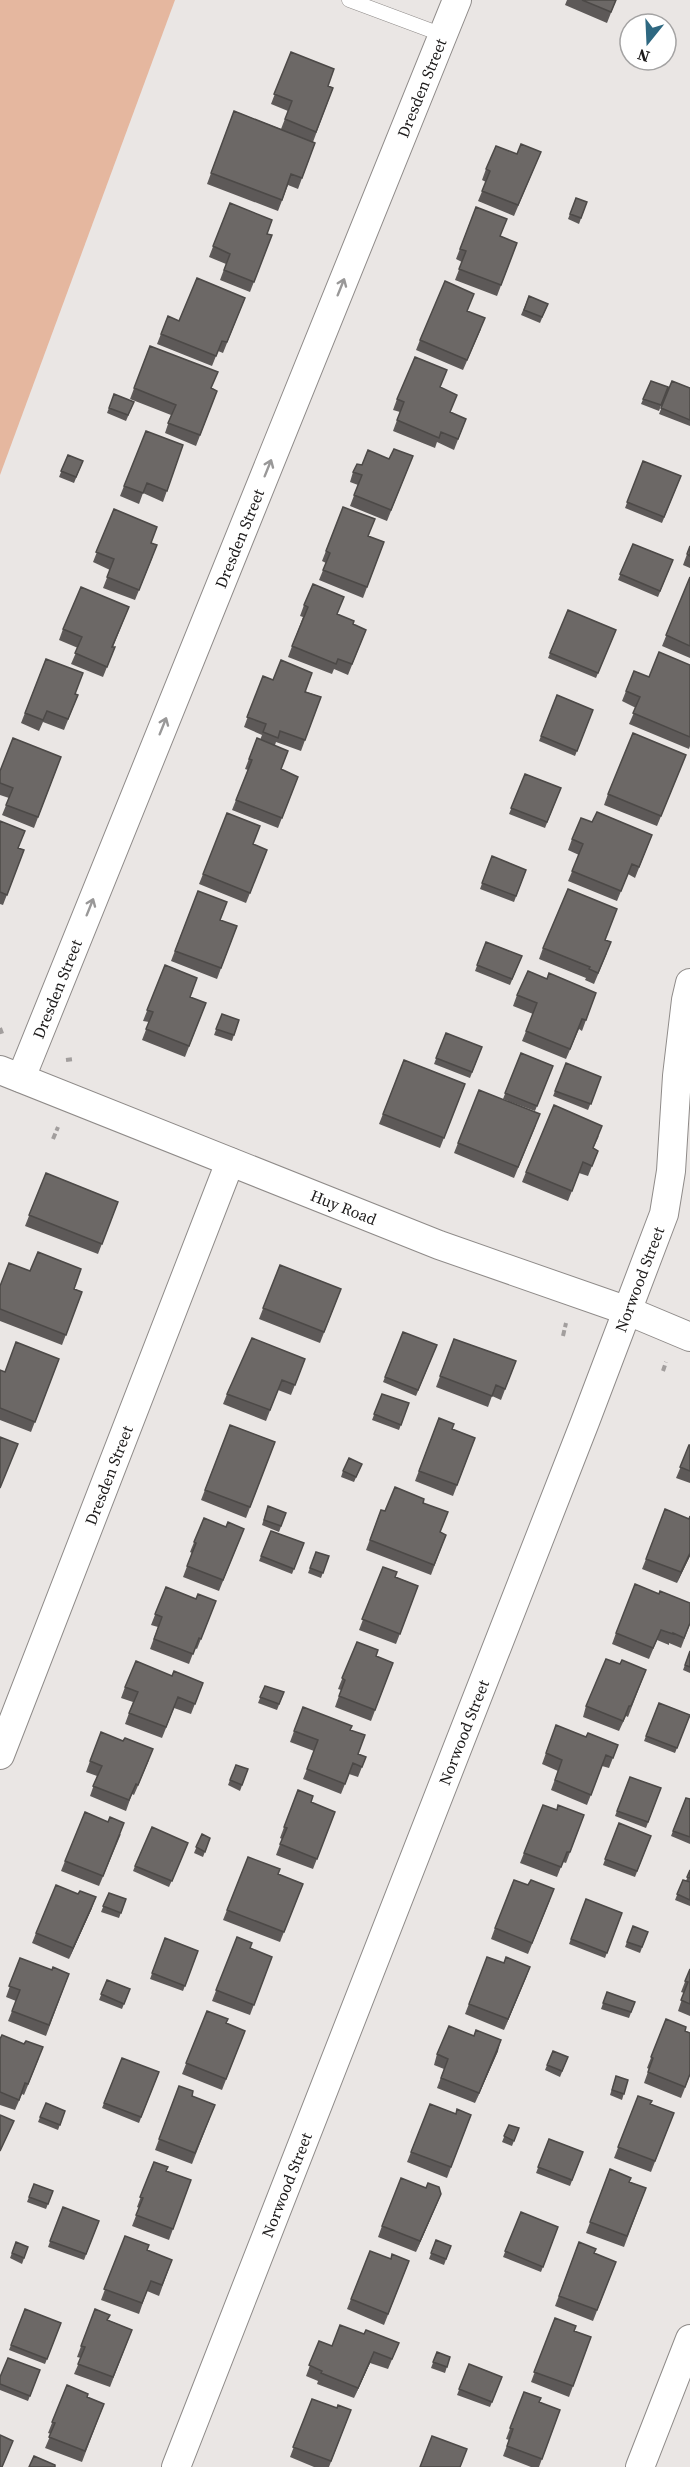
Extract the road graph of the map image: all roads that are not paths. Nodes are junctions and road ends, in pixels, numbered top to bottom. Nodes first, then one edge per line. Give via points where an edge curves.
1 (349, 0) edge
2 (457, 0) edge
3 (443, 35) junction
4 (690, 983) edge
5 (10, 1074) edge
6 (230, 1162) junction
7 (628, 1311) junction
8 (690, 1337) edge
9 (0, 1755) edge
10 (690, 2340) edge
11 (176, 2467) edge
12 (640, 2467) edge

1 - 3 lane
2 - 3 street, Dresden Street
5 -> 3 street, Dresden Street
4 - 7 street, Norwood Street via 664,1214
5 - 6 street, Huy Road
6 - 7 street, Huy Road via 439,1245
6 - 9 street, Dresden Street
7 - 8 street, Huy Road
7 - 11 street, Norwood Street
10 - 12 street

